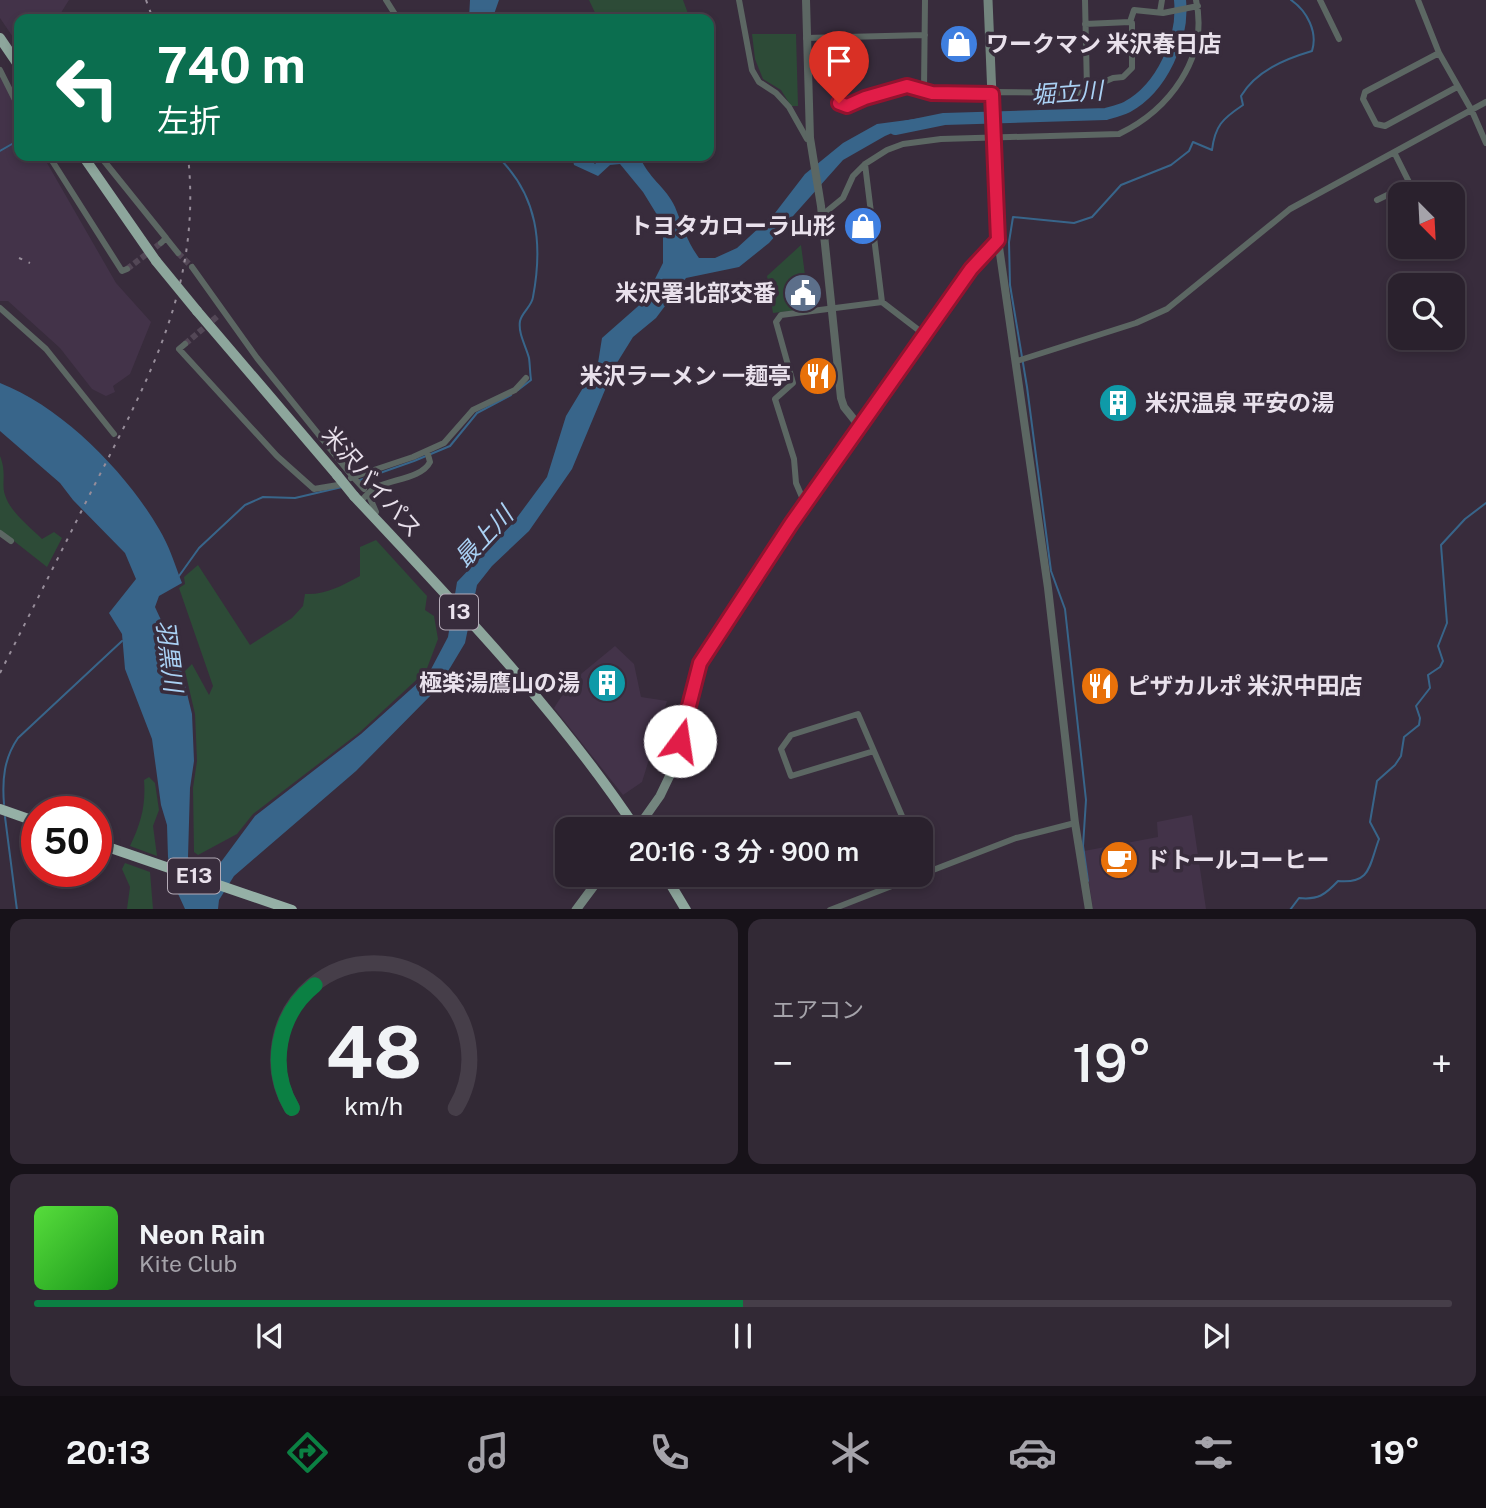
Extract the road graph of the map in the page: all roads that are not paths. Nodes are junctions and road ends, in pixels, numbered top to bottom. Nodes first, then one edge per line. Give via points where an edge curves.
1 (739, 0) edge
2 (806, 0) edge
3 (925, 0) edge
4 (988, 0) edge
5 (1085, 0) edge
6 (1162, 0) edge
7 (1320, 0) edge
8 (1418, 0) edge
9 (1197, 3) edge
10 (1161, 12) junction
11 (1129, 22) junction
12 (1085, 24) junction
13 (925, 35) junction
14 (842, 36) junction
15 (0, 38) edge
16 (806, 38) junction
17 (1339, 39) dead end
18 (1439, 53) junction
19 (14, 59) edge
20 (0, 70) edge
21 (1457, 87) junction
22 (1087, 89) junction
23 (923, 90) junction
24 (992, 93) junction
25 (14, 98) edge
26 (1486, 102) edge
27 (1472, 111) junction
28 (995, 134) junction
29 (810, 138) junction
30 (1486, 143) edge
31 (1395, 154) junction
32 (52, 161) edge
33 (86, 161) edge
34 (104, 161) edge
35 (865, 164) junction
36 (1377, 200) dead end
37 (821, 216) junction
38 (998, 240) junction
39 (178, 253) tunnel mouth
40 (192, 267) tunnel mouth
41 (127, 269) dead end
42 (882, 302) junction
43 (0, 307) edge
44 (831, 310) junction
45 (925, 335) junction
46 (185, 344) dead end
47 (1017, 361) junction
48 (526, 378) dead end
49 (860, 427) junction
50 (114, 434) dead end
51 (428, 454) junction
52 (346, 479) junction
53 (363, 488) dead end
54 (361, 499) junction
55 (805, 504) junction
56 (0, 533) edge
57 (11, 541) dead end
58 (874, 751) junction
59 (0, 809) edge
60 (0, 815) edge
61 (21, 816) edge
62 (628, 817) edge
63 (645, 817) edge
64 (902, 817) edge
65 (21, 822) edge
66 (1075, 822) junction
67 (112, 851) edge
68 (112, 852) edge
69 (933, 870) edge
70 (593, 887) edge
71 (673, 887) edge
72 (888, 887) edge
73 (275, 909) edge
74 (292, 909) edge
75 (576, 909) edge
76 (687, 909) edge
77 (830, 909) edge
78 (1089, 909) edge

1 - 29 street via 752,70 759,82 789,107
2 - 16 street
3 - 13 street
4 - 24 main road
5 - 12 street
6 - 10 street
7 - 17 street
8 - 18 street
9 - 10 street
9 - 28 street via 1198,32 1187,71 1163,105 1138,125 1119,134
10 - 11 street via 1134,10
11 - 12 street
11 - 22 street via 1132,68 1123,77
12 - 22 street
13 - 14 street
13 - 23 street
14 - 16 street
14 - 23 street via 839,103 847,106 907,86
15 - 19 highway
16 - 29 street
18 - 21 street
18 - 21 street via 1365,92 1363,99 1376,124 1385,126
20 - 25 street
21 - 27 street
22 - 24 street via 1078,93
23 - 24 street
24 - 28 main road
26 - 27 street
27 - 30 street
27 - 31 street
28 - 35 street via 919,141 887,150
28 - 38 main road
29 - 37 street
31 - 36 street via 1410,184
31 - 47 street via 1290,209 1167,309
32 - 41 street via 122,271
33 - 52 highway, 米沢バイパス / 13, bridge via 156,261
34 - 39 street
35 - 37 street via 853,176 844,198
35 - 42 street
37 - 44 street
38 - 45 main road via 971,269
38 - 47 street
40 - 52 street via 221,313
42 - 44 street
42 - 45 street
43 - 50 street via 46,349
44 - 49 street via 841,398
44 - 55 street via 780,315 776,322 793,383 775,399
45 - 49 main road
46 - 52 street via 179,349 277,456 314,489
47 - 66 street
48 - 51 street via 515,390 474,410 448,440
49 - 55 main road
51 - 52 street
51 - 54 street via 428,467 374,488
52 - 53 street
52 - 54 highway, 米沢バイパス / 13, bridge
54 - 62 highway, 米沢バイパス / 13 via 541,702
55 - 63 main road via 700,663 672,771
56 - 57 street
58 - 58 street via 858,714 790,735 781,749 790,776
58 - 64 street
59 - 61 highway
60 - 65 highway
66 - 69 street via 1016,838
66 - 78 street
67 - 74 highway, E13
68 - 73 highway, E13
70 - 75 main road
71 - 76 highway
72 - 77 street

